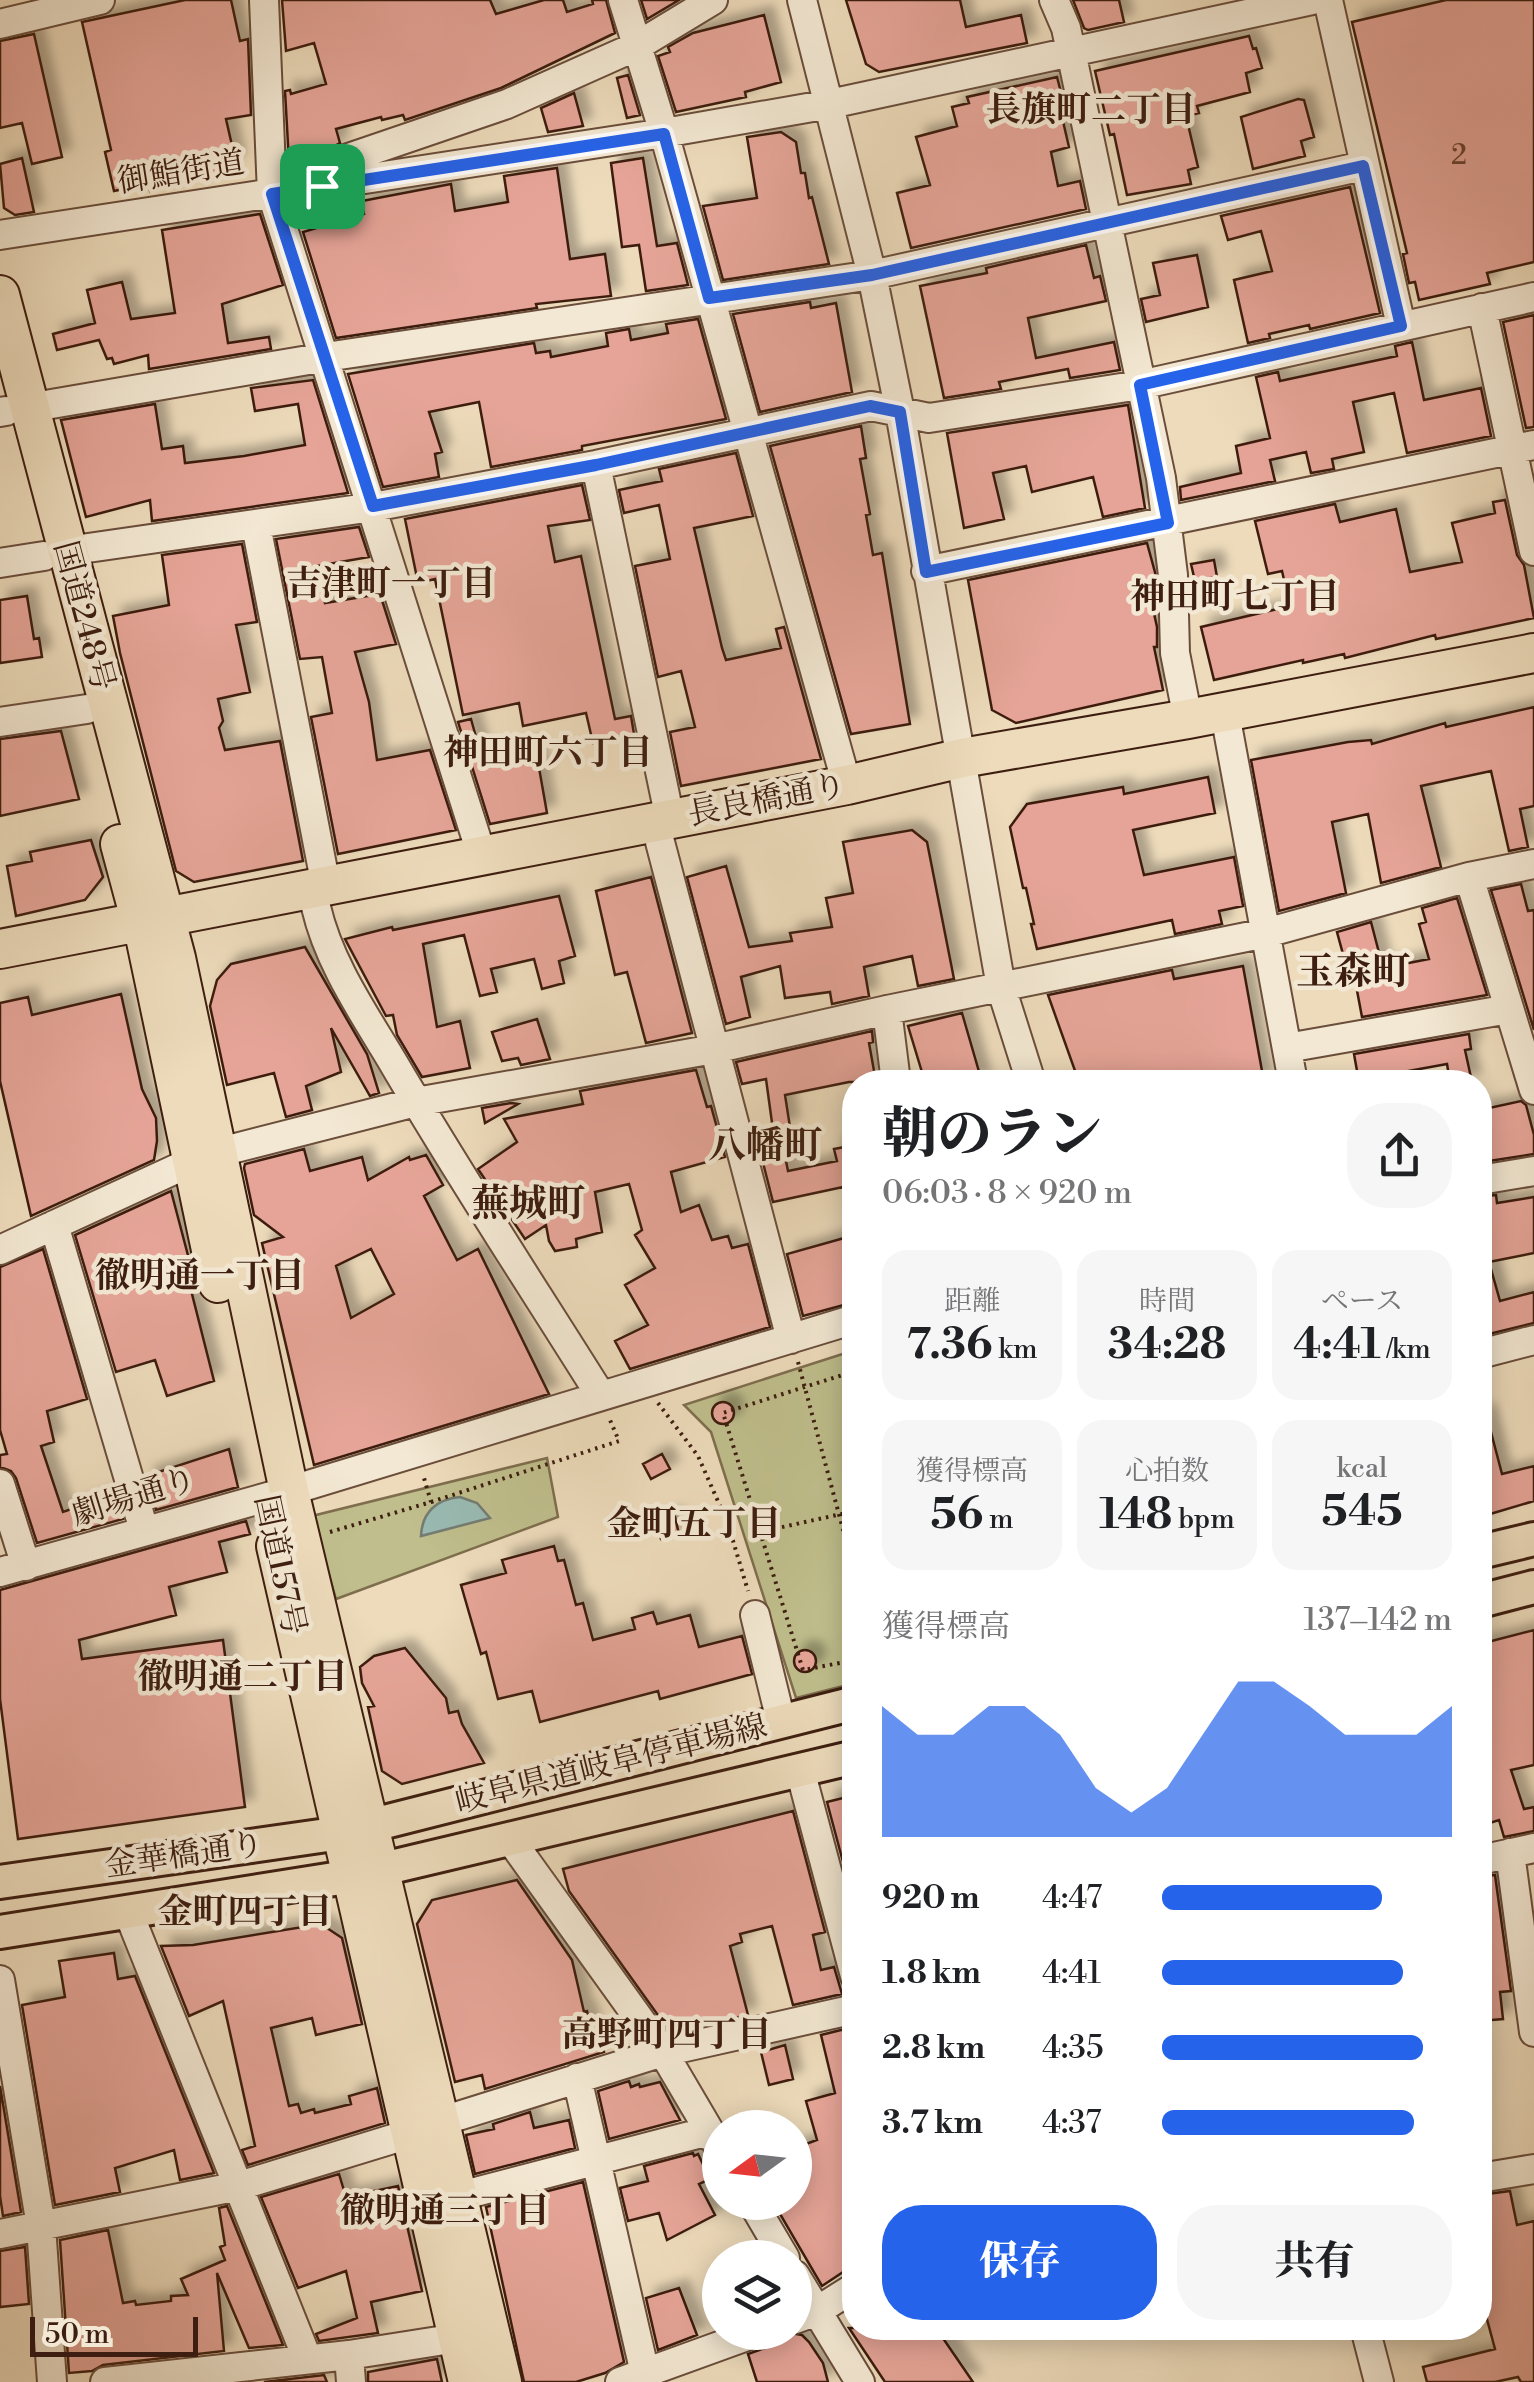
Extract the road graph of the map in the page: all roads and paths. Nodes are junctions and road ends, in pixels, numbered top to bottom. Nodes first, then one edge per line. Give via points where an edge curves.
1 (100, 0) edge
2 (264, 0) edge
3 (623, 0) edge
4 (713, 0) edge
5 (802, 0) edge
6 (1054, 0) edge
7 (1312, 0) edge
8 (1328, 0) edge
9 (0, 24) edge
10 (636, 46) junction
11 (1071, 51) junction
12 (830, 104) junction
13 (664, 134) junction
14 (1363, 166) junction
15 (322, 186) junction
16 (272, 194) junction
17 (1110, 224) junction
18 (0, 235) edge
19 (872, 275) junction
20 (0, 295) edge
21 (1534, 297) edge
22 (709, 298) junction
23 (1482, 308) junction
24 (1401, 326) junction
25 (326, 357) junction
26 (1140, 385) junction
27 (9, 404) edge
28 (900, 412) junction
29 (747, 430) junction
30 (1524, 448) edge
31 (596, 465) junction
32 (373, 506) junction
33 (1168, 523) junction
34 (256, 525) junction
35 (1534, 551) edge
36 (56, 554) junction
37 (0, 563) edge
38 (926, 572) junction
39 (1534, 652) edge
40 (1534, 672) edge
41 (87, 709) junction
42 (1188, 719) junction
43 (0, 722) edge
44 (1228, 730) junction
45 (964, 770) junction
46 (847, 784) junction
47 (665, 831) junction
48 (482, 856) junction
49 (1534, 864) edge
50 (1469, 878) junction
51 (321, 897) junction
52 (155, 929) junction
53 (1266, 933) junction
54 (0, 950) edge
55 (0, 968) edge
56 (1001, 986) junction
57 (1509, 1009) junction
58 (887, 1010) junction
59 (1287, 1048) junction
60 (714, 1049) junction
61 (894, 1070) edge
62 (1027, 1070) edge
63 (1291, 1070) edge
64 (1534, 1090) edge
65 (416, 1102) junction
66 (204, 1157) junction
67 (1534, 1171) edge
68 (1492, 1178) edge
69 (54, 1225) junction
70 (0, 1250) edge
71 (842, 1324) edge
72 (792, 1338) junction
73 (1534, 1340) edge
74 (1492, 1351) edge
75 (842, 1376) edge
76 (643, 1383) junction
77 (805, 1387) junction
78 (601, 1396) junction
79 (417, 1452) junction
80 (0, 1484) edge
81 (277, 1493) junction
82 (431, 1502) junction
83 (842, 1513) edge
84 (842, 1525) edge
85 (144, 1530) junction
86 (760, 1532) junction
87 (301, 1540) junction
88 (1534, 1540) edge
89 (1492, 1549) edge
90 (13, 1569) edge
91 (1534, 1588) edge
92 (1492, 1599) edge
93 (754, 1615) joint
94 (842, 1662) edge
95 (842, 1705) edge
96 (781, 1721) junction
97 (842, 1760) edge
98 (800, 1770) junction
99 (354, 1829) junction
100 (510, 1839) junction
101 (1522, 1851) edge
102 (1492, 1857) edge
103 (366, 1873) junction
104 (0, 1880) edge
105 (129, 1914) junction
106 (842, 1927) edge
107 (0, 1932) edge
108 (0, 1980) edge
109 (842, 2012) edge
110 (1534, 2032) edge
111 (663, 2052) junction
112 (577, 2078) junction
113 (10, 2104) edge
114 (702, 2118) edge
115 (424, 2128) junction
116 (702, 2142) edge
117 (596, 2162) junction
118 (1534, 2169) edge
119 (1492, 2176) edge
120 (239, 2186) junction
121 (456, 2197) junction
122 (40, 2226) junction
123 (0, 2234) edge
124 (842, 2295) edge
125 (812, 2312) edge
126 (812, 2322) edge
127 (456, 2334) junction
128 (1368, 2340) edge
129 (712, 2350) edge
130 (307, 2358) junction
131 (350, 2368) edge
132 (235, 2375) edge
133 (638, 2379) edge
134 (52, 2382) edge
135 (104, 2382) edge
136 (468, 2382) edge
137 (502, 2382) edge
138 (860, 2382) edge
139 (1379, 2382) edge

1 - 9 street
2 - 16 street
3 - 10 street
4 - 10 street
5 - 12 street
6 - 11 street
7 - 11 street, 御鮨街道
8 - 14 street
10 - 13 street
10 - 15 street via 507,104 337,162
11 - 12 street, 御鮨街道
11 - 17 street
12 - 13 street, 御鮨街道
12 - 19 street
13 - 15 street, 御鮨街道
13 - 22 street
14 - 17 street
14 - 24 street
15 - 16 street, 御鮨街道
16 - 18 street, 御鮨街道
16 - 25 street
17 - 19 street
17 - 26 street
19 - 22 street
19 - 28 street
20 - 27 highway, 国道248号
21 - 23 street
22 - 25 street
22 - 29 street
23 - 24 street
23 - 30 street
24 - 26 street
25 - 27 street
25 - 32 street
26 - 28 street via 930,418
26 - 33 street
27 - 36 highway, 国道248号
28 - 29 street via 870,406
28 - 38 street
29 - 31 street
29 - 46 street
30 - 33 street
30 - 35 street
31 - 32 street
31 - 47 street
32 - 34 street
32 - 48 street
33 - 38 street
33 - 42 street via 1175,653
34 - 36 street
34 - 51 street
36 - 37 street
36 - 41 highway, 国道248号
36 - 52 highway, 国道248号
38 - 45 street
39 - 42 highway, 長良橋通り
40 - 44 highway, 長良橋通り
41 - 43 street
41 - 52 highway, 国道248号
42 - 45 highway, 長良橋通り
44 - 45 highway, 長良橋通り
44 - 53 street
45 - 46 highway, 長良橋通り
45 - 47 highway, 長良橋通り
45 - 56 street
46 - 47 highway, 長良橋通り
47 - 48 highway, 長良橋通り
47 - 51 highway, 長良橋通り
47 - 60 street
48 - 51 highway, 長良橋通り
49 - 50 street
50 - 53 street
50 - 57 street
51 - 52 highway, 長良橋通り
51 - 65 street via 321,930
52 - 54 highway, 長良橋通り
52 - 55 highway, 長良橋通り
52 - 66 highway, 国道157号
53 - 56 street
53 - 59 street
56 - 58 street
56 - 62 street
57 - 59 street
57 - 64 street
58 - 60 street
58 - 61 street
59 - 63 street
60 - 65 street
60 - 72 street
65 - 66 street
65 - 78 street
66 - 69 street
66 - 81 highway, 国道157号
67 - 68 street
69 - 70 street
69 - 85 street
71 - 72 street, 劇場通り
72 - 76 street, 劇場通り
73 - 74 street
75 - 77 path
76 - 78 street, 劇場通り
76 - 93 path via 698,1456 728,1524
77 - 84 path
77 - 86 path via 723,1414
78 - 79 street, 劇場通り
78 - 82 path via 618,1441
79 - 81 street, 劇場通り
79 - 82 path
80 - 90 street
81 - 85 street, 劇場通り
81 - 87 highway, 国道157号
81 - 99 highway, 国道157号
82 - 87 path
83 - 86 path
85 - 90 street, 劇場通り
86 - 94 path via 803,1670
87 - 99 highway, 国道157号
88 - 89 main road
91 - 92 main road
93 - 96 street
95 - 96 main road, 岐阜県道岐阜停車場線
96 - 99 main road, 岐阜県道岐阜停車場線
97 - 98 main road, 岐阜県道岐阜停車場線
98 - 100 main road, 岐阜県道岐阜停車場線
98 - 106 street
99 - 103 highway, 国道157号
99 - 104 main road, 金華橋通り
100 - 103 main road, 岐阜県道岐阜停車場線
100 - 111 street
101 - 102 street
101 - 110 street
103 - 105 main road, 金華橋通り
103 - 115 highway, 国道157号
105 - 107 main road, 金華橋通り
105 - 120 street
108 - 113 street
109 - 111 street
111 - 112 street
111 - 114 street
112 - 115 street
112 - 117 street
113 - 122 street
115 - 120 street
115 - 121 highway, 国道157号
115 - 127 highway, 国道157号
116 - 117 street
117 - 121 street
117 - 133 street
118 - 119 street
120 - 122 street
120 - 130 street
121 - 137 highway, 国道157号
122 - 123 street
122 - 134 street
124 - 125 street
126 - 138 street
127 - 131 street
127 - 136 highway, 国道157号
128 - 139 street
129 - 133 street
130 - 131 street
130 - 132 street
132 - 135 street

